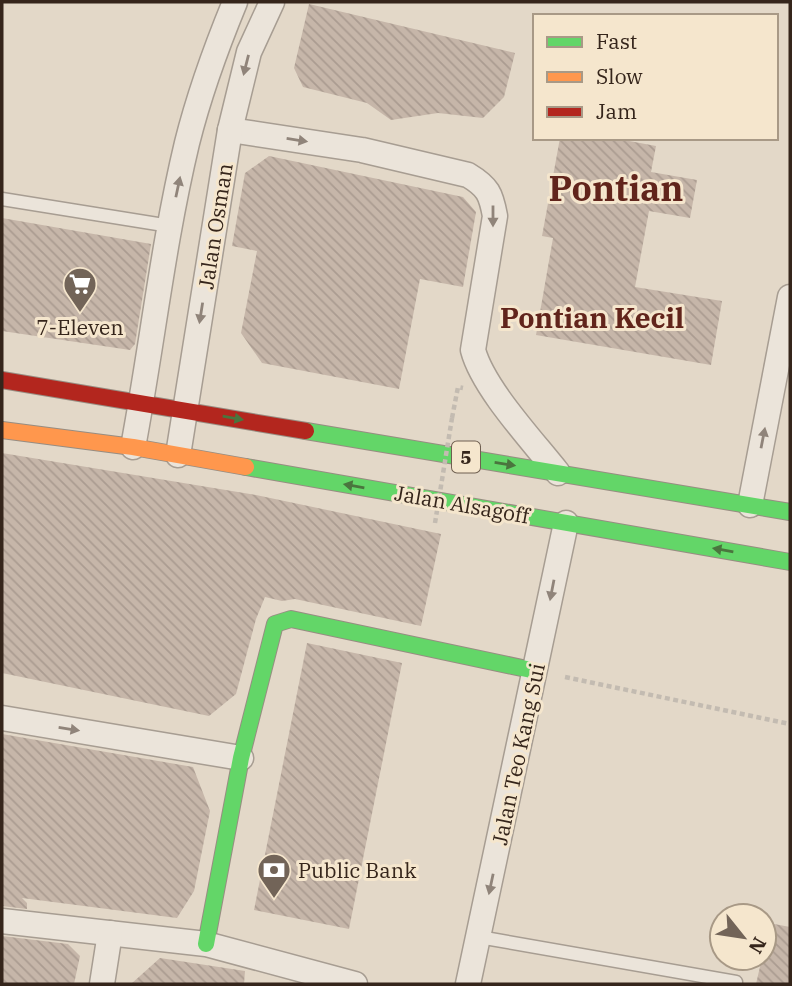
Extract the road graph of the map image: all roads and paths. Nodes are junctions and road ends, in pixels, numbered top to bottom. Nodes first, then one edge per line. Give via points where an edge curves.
1 (235, 2) edge
2 (272, 2) edge
3 (230, 130) junction
4 (2, 199) edge
5 (170, 226) junction
6 (790, 296) edge
7 (2, 380) edge
8 (141, 403) junction
9 (187, 410) junction
10 (452, 418) dead end
11 (2, 430) edge
12 (133, 447) junction
13 (178, 455) junction
14 (558, 473) junction
15 (750, 505) junction
16 (790, 512) edge
17 (435, 523) dead end
18 (566, 523) junction
19 (790, 562) edge
20 (536, 671) junction
21 (2, 718) edge
22 (790, 724) edge
23 (241, 758) junction
24 (2, 921) edge
25 (110, 933) junction
26 (480, 937) junction
27 (206, 944) junction
28 (716, 981) edge
29 (736, 982) dead end
30 (102, 984) edge
31 (355, 984) edge
32 (468, 984) edge

5 -> 1 street, Jalan Osman via 202,90
2 -> 3 street, Jalan Osman via 249,52
3 -> 9 street, Jalan Osman
3 -> 14 street via 362,150 468,175 481,183 492,196 495,216 473,349 477,365
4 - 5 lane
5 - 8 street, Jalan Osman
15 -> 6 street
7 - 8 main road, 5
8 - 9 main road, 5
8 - 12 street, Jalan Osman
9 - 13 street, Jalan Osman
9 -> 14 main road, 5
10 - 17 path, bridge
11 - 12 main road, 5
12 - 13 main road, Jalan Alsagoff / 5
18 -> 13 main road, Jalan Alsagoff / 5
14 - 15 main road, 5
15 - 16 main road, 5
19 -> 18 main road, Jalan Alsagoff / 5
18 -> 20 street, Jalan Teo Kang Sui
20 - 22 path
20 - 23 main road via 291,619 282,621 275,624
20 -> 26 street, Jalan Teo Kang Sui
21 -> 23 street
23 - 27 main road
24 - 25 street
25 - 27 street
25 - 30 street
26 - 28 lane
26 - 32 street, Jalan Teo Kang Sui
27 - 31 street
28 - 29 lane

